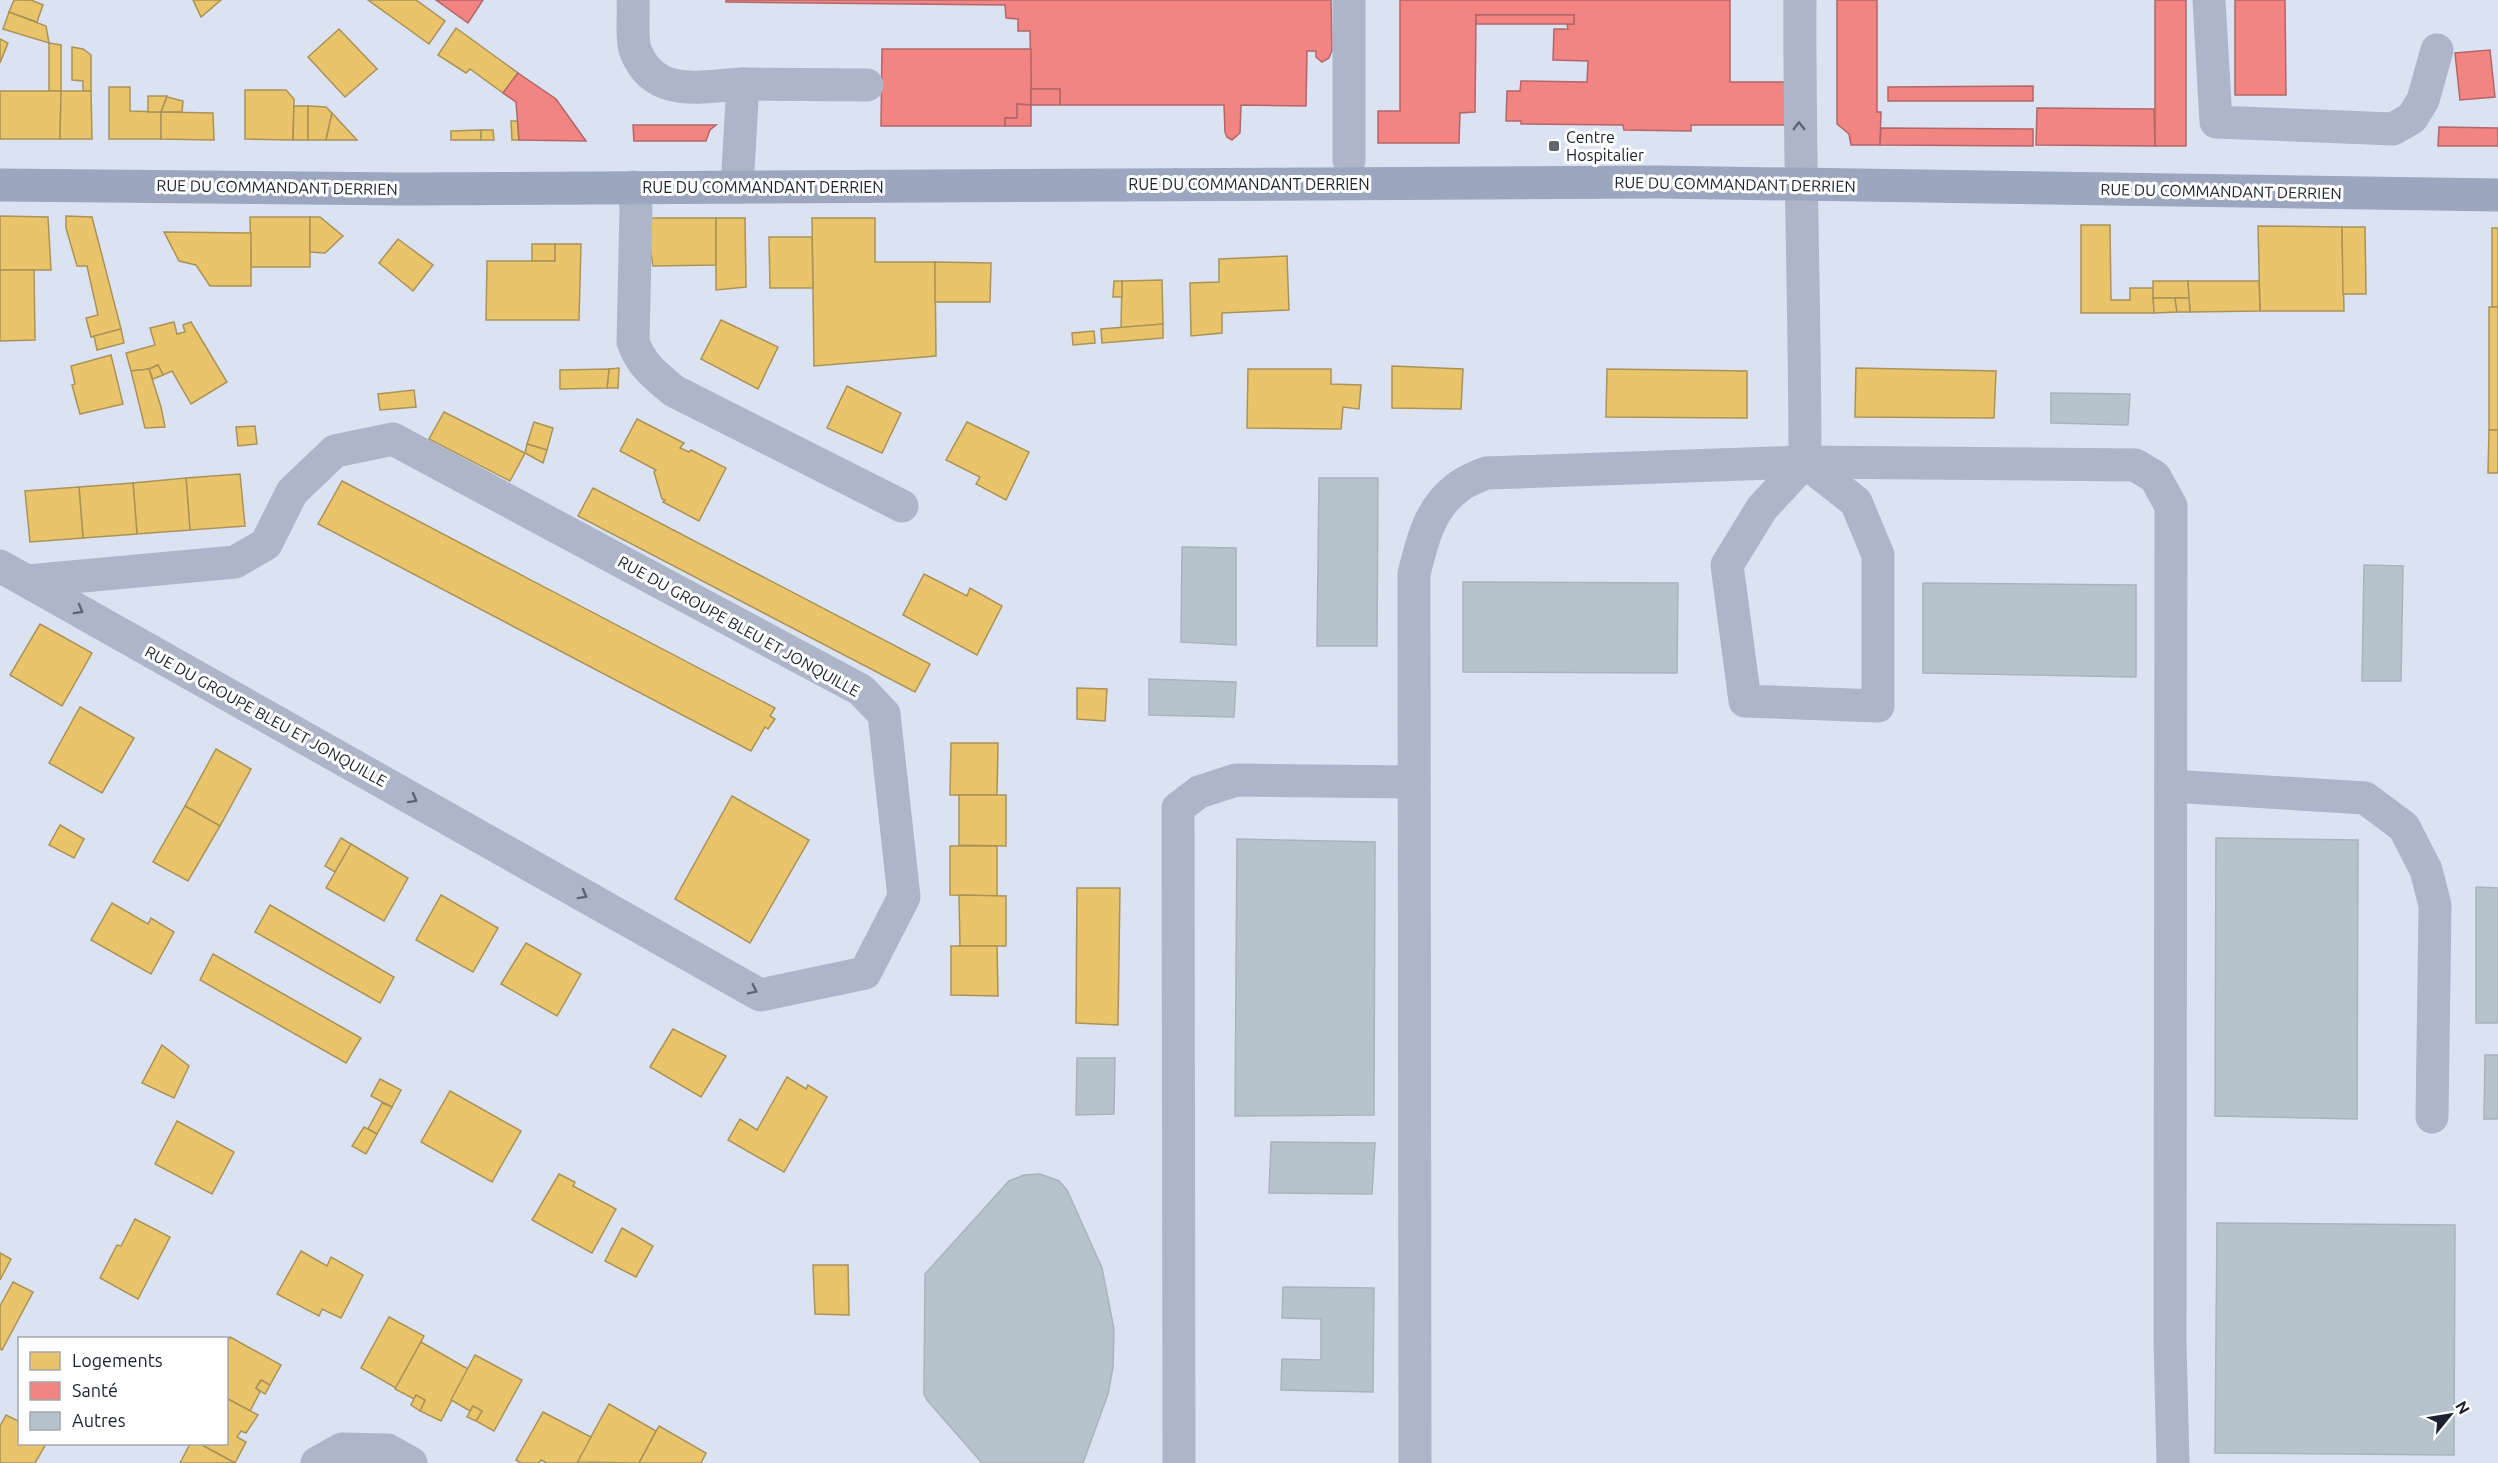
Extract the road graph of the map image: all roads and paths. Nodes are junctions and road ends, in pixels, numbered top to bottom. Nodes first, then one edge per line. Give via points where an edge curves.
1 (633, 0) edge
2 (1348, 0) edge
3 (1800, 0) edge
4 (2210, 0) edge
5 (2437, 50) dead end
6 (743, 84) junction
7 (867, 85) dead end
8 (1349, 160) dead end
9 (1799, 184) junction
10 (0, 185) edge
11 (633, 187) junction
12 (737, 187) junction
13 (2498, 195) edge
14 (1805, 462) junction
15 (902, 506) dead end
16 (0, 566) edge
17 (28, 581) junction
18 (1413, 782) junction
19 (2171, 786) junction
20 (2432, 1117) dead end
21 (317, 1463) edge
22 (411, 1463) edge
23 (1179, 1463) edge
24 (1415, 1463) edge
25 (2173, 1463) edge

1 - 6 street via 635,51 652,78 674,87
2 - 8 street
9 -> 3 street
4 - 5 street via 2216,122 2393,129 2412,118 2423,100
6 - 7 street
6 - 12 street
9 - 12 main road, RUE DU COMMANDANT DERRIEN
9 - 13 main road, RUE DU COMMANDANT DERRIEN
9 - 14 street
10 - 11 main road, RUE DU COMMANDANT DERRIEN
11 - 12 main road, RUE DU COMMANDANT DERRIEN
11 - 15 street via 633,342 648,370 674,391
14 - 14 street via 1856,502 1878,555 1878,706 1745,701 1727,565 1762,508
14 - 18 street via 1486,473 1457,488 1438,507 1424,532 1414,574
14 - 19 street via 2135,465 2155,477 2171,506
16 - 17 street, RUE DU GROUPE BLEU ET JONQUILLE
17 -> 17 street, RUE DU GROUPE BLEU ET JONQUILLE via 760,995 865,973 904,897 884,714 861,690 393,439 335,452 292,492 266,544 236,562
18 - 23 street via 1236,780 1199,792 1178,808
18 - 24 street
19 - 20 street via 2365,798 2404,826 2426,870 2435,905
19 - 25 street
21 - 22 street via 342,1449 388,1450

